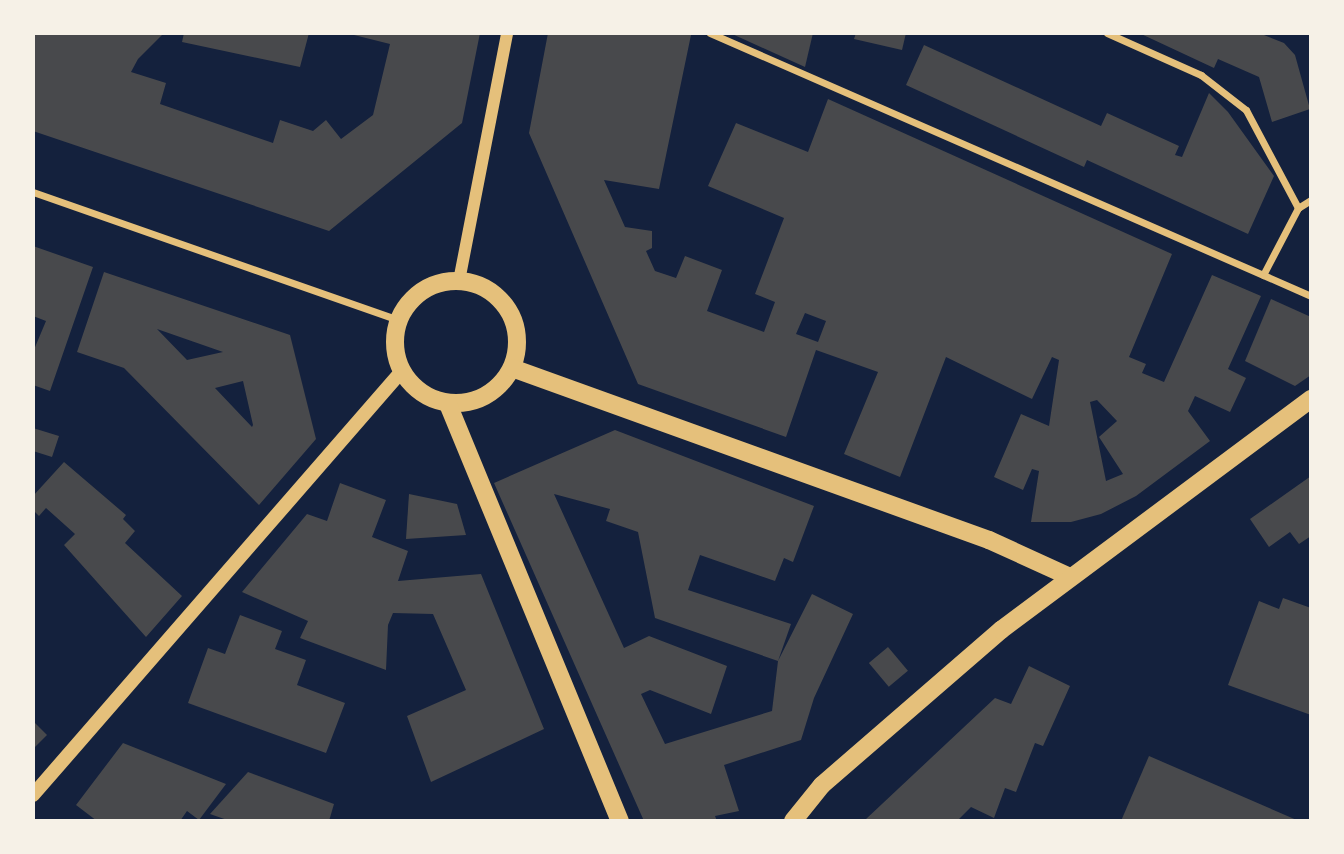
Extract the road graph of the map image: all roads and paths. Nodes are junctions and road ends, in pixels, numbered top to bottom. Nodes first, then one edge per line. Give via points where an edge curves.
1 (507, 33) edge
2 (710, 33) edge
3 (1107, 33) edge
4 (33, 192) edge
5 (1311, 200) edge
6 (1298, 208) junction
7 (1263, 275) junction
8 (459, 281) junction
9 (1311, 296) edge
10 (398, 320) junction
11 (512, 368) junction
12 (401, 372) junction
13 (1311, 399) edge
14 (448, 404) junction
15 (1068, 576) junction
16 (33, 795) edge
17 (620, 821) edge
18 (793, 821) edge

1 - 8 street
2 - 7 street
3 - 6 street via 1201,75 1246,110
4 - 10 street
5 - 6 street
6 - 7 street
7 - 9 street
8 - 10 main road via 424,289
8 - 11 main road via 482,286 507,307 517,333
10 - 12 main road via 395,351
11 - 14 main road via 503,383 479,400
11 - 15 main road via 989,540
12 - 14 main road via 415,389
12 - 16 main road
13 - 15 main road
14 - 17 main road
15 - 18 main road via 822,786

